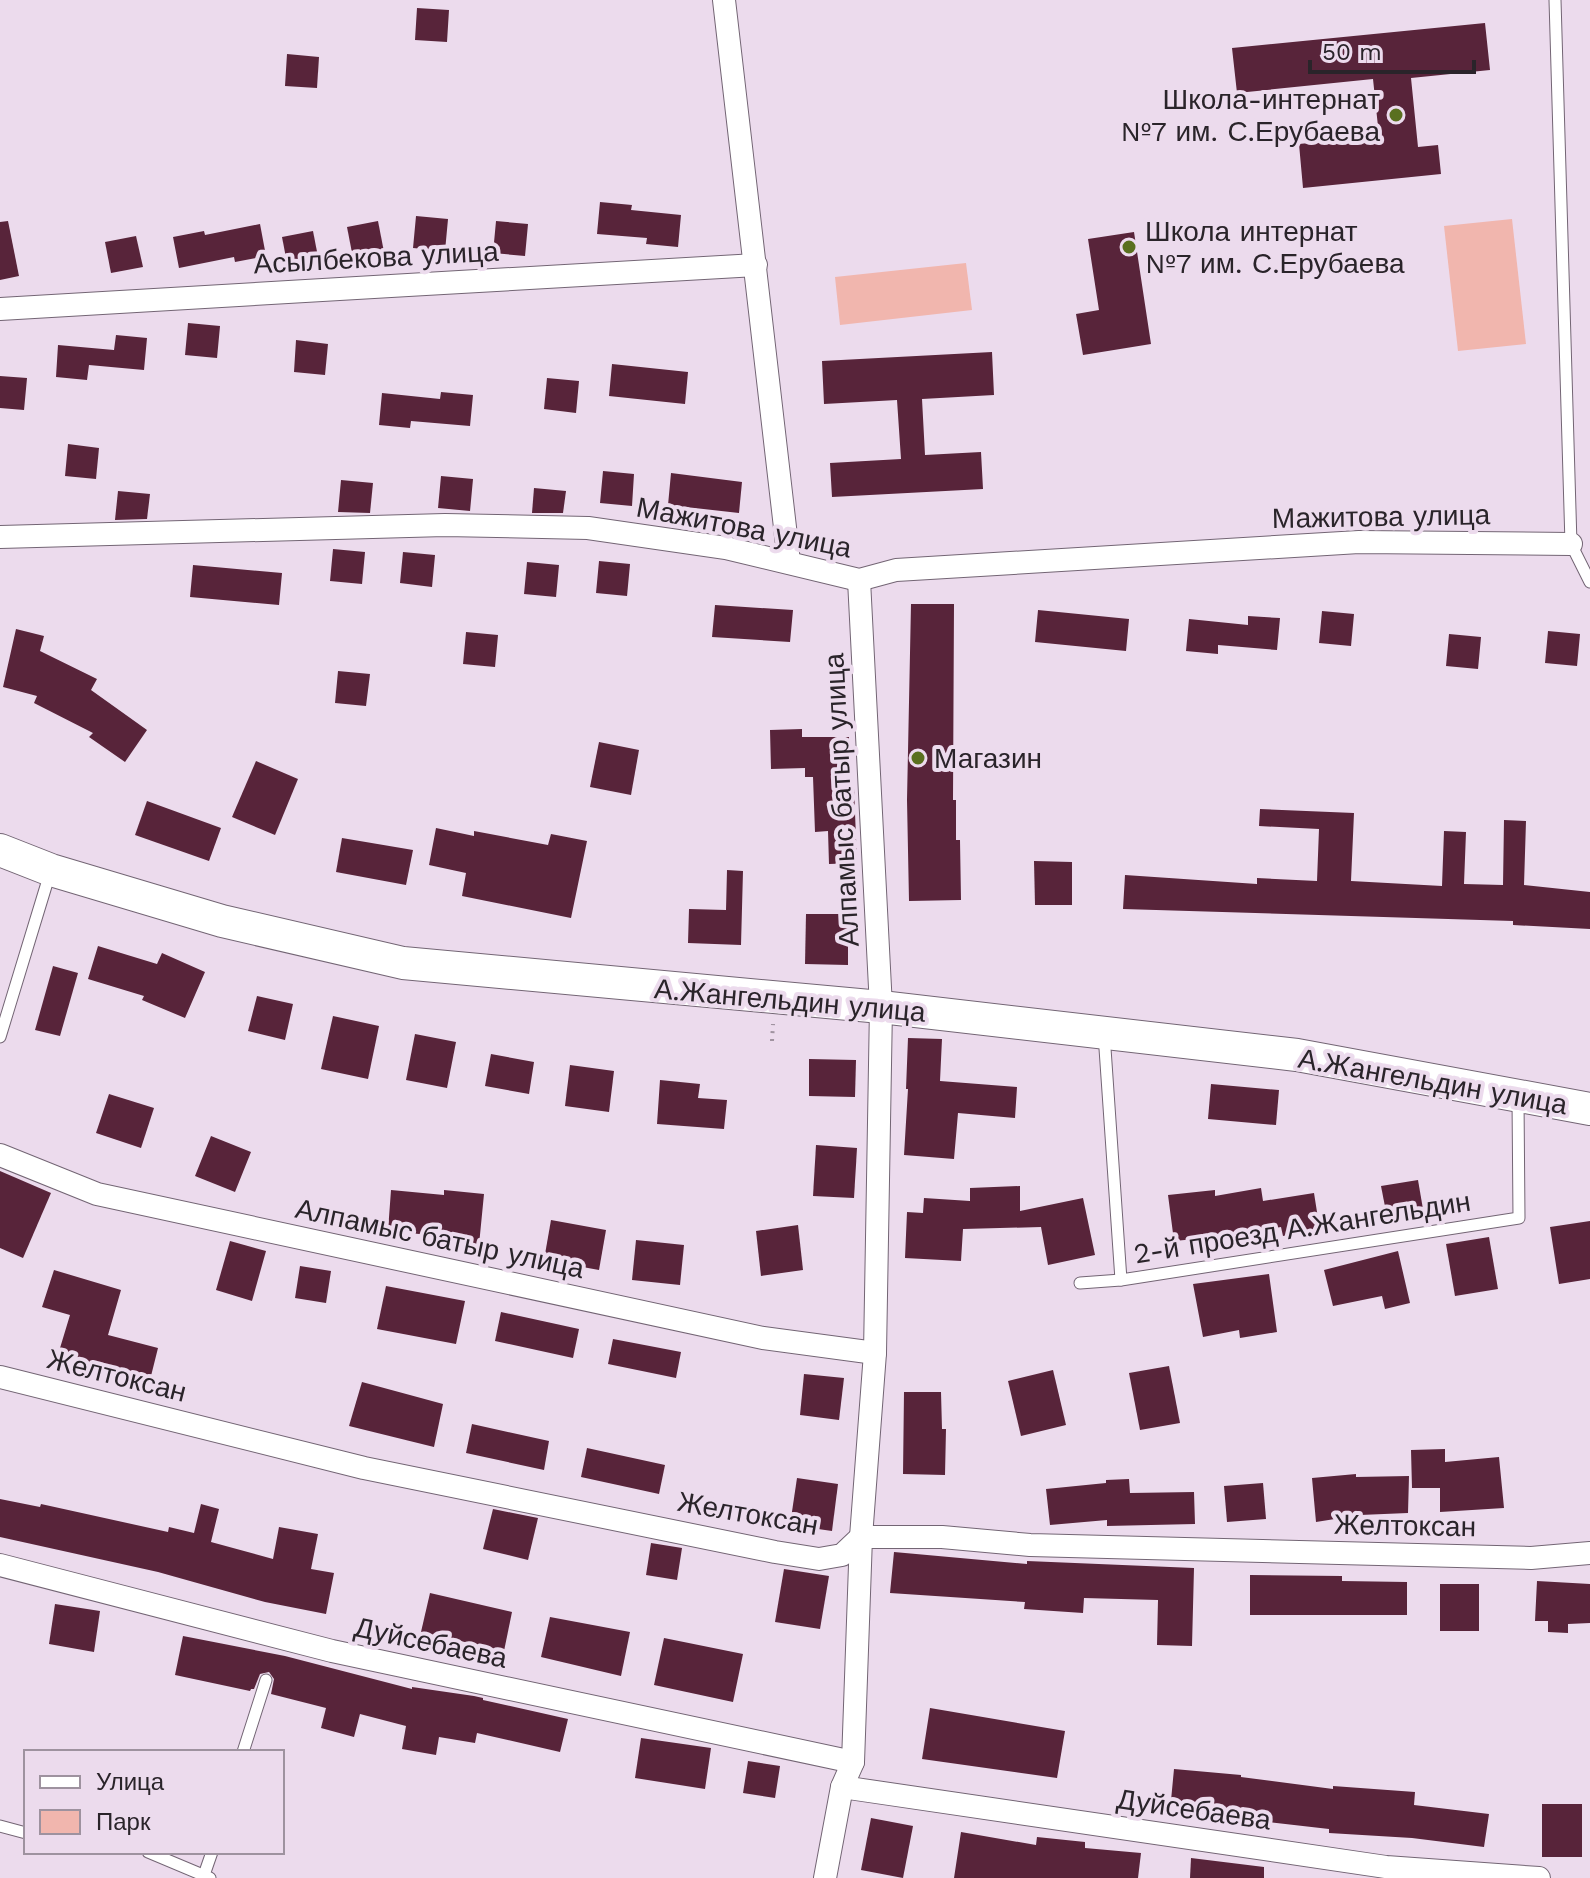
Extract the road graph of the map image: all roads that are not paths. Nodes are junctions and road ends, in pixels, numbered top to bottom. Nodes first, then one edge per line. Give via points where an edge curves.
1 (724, 0) edge
2 (1555, 0) edge
3 (756, 265) junction
4 (0, 309) edge
5 (0, 537) edge
6 (1571, 544) junction
7 (789, 562) junction
8 (859, 580) junction
9 (1590, 582) edge
10 (0, 850) edge
11 (51, 870) junction
12 (881, 1007) junction
13 (1104, 1034) junction
14 (0, 1037) edge
15 (1518, 1096) junction
16 (1590, 1109) edge
17 (0, 1155) edge
18 (1121, 1280) junction
19 (1080, 1283) dead end
20 (875, 1353) junction
21 (0, 1377) edge
22 (861, 1537) junction
23 (1590, 1553) edge
24 (0, 1565) edge
25 (266, 1680) dead end
26 (244, 1750) edge
27 (853, 1762) junction
28 (842, 1787) junction
29 (0, 1826) edge
30 (24, 1832) edge
31 (153, 1854) edge
32 (212, 1854) edge
33 (207, 1876) edge
34 (825, 1878) edge
35 (1539, 1878) edge

1 - 3 street
2 - 6 lane
3 - 4 street, Асылбекова улица
3 - 7 street
5 - 7 street, Мажитова улица via 445,525 588,528
6 - 8 street, Мажитова улица via 1359,542 896,570
6 - 9 lane
7 - 8 street, Мажитова улица
8 - 12 street, Алпамыс батыр улица
10 - 11 street, А.Жангельдин улица
11 - 12 street, А.Жангельдин улица via 222,921 403,963
11 - 14 lane
12 - 13 street, А.Жангельдин улица
12 - 20 street, Алпамыс батыр улица
13 - 15 street, А.Жангельдин улица via 1297,1055
13 - 18 lane, 2-й проезд А.Жангельдин
15 - 16 street, А.Жангельдин улица
15 - 18 lane, 2-й проезд А.Жангельдин via 1519,1218
17 - 20 street, Алпамыс батыр улица via 97,1194 763,1338
18 - 19 lane
20 - 22 street, Алпамыс батыр улица
21 - 22 street, Желтоксан via 364,1468 775,1552 819,1559 842,1555
22 - 23 street, Желтоксан via 1499,1557
22 - 27 street, Алпамыс батыр улица
24 - 27 street, Дуйсебаева via 332,1651
25 - 26 lane
27 - 28 street, Алпамыс батыр улица
28 - 34 street, Алпамыс батыр улица
28 - 35 street, Дуйсебаева via 1386,1867
29 - 30 lane
31 - 33 lane
32 - 33 lane

